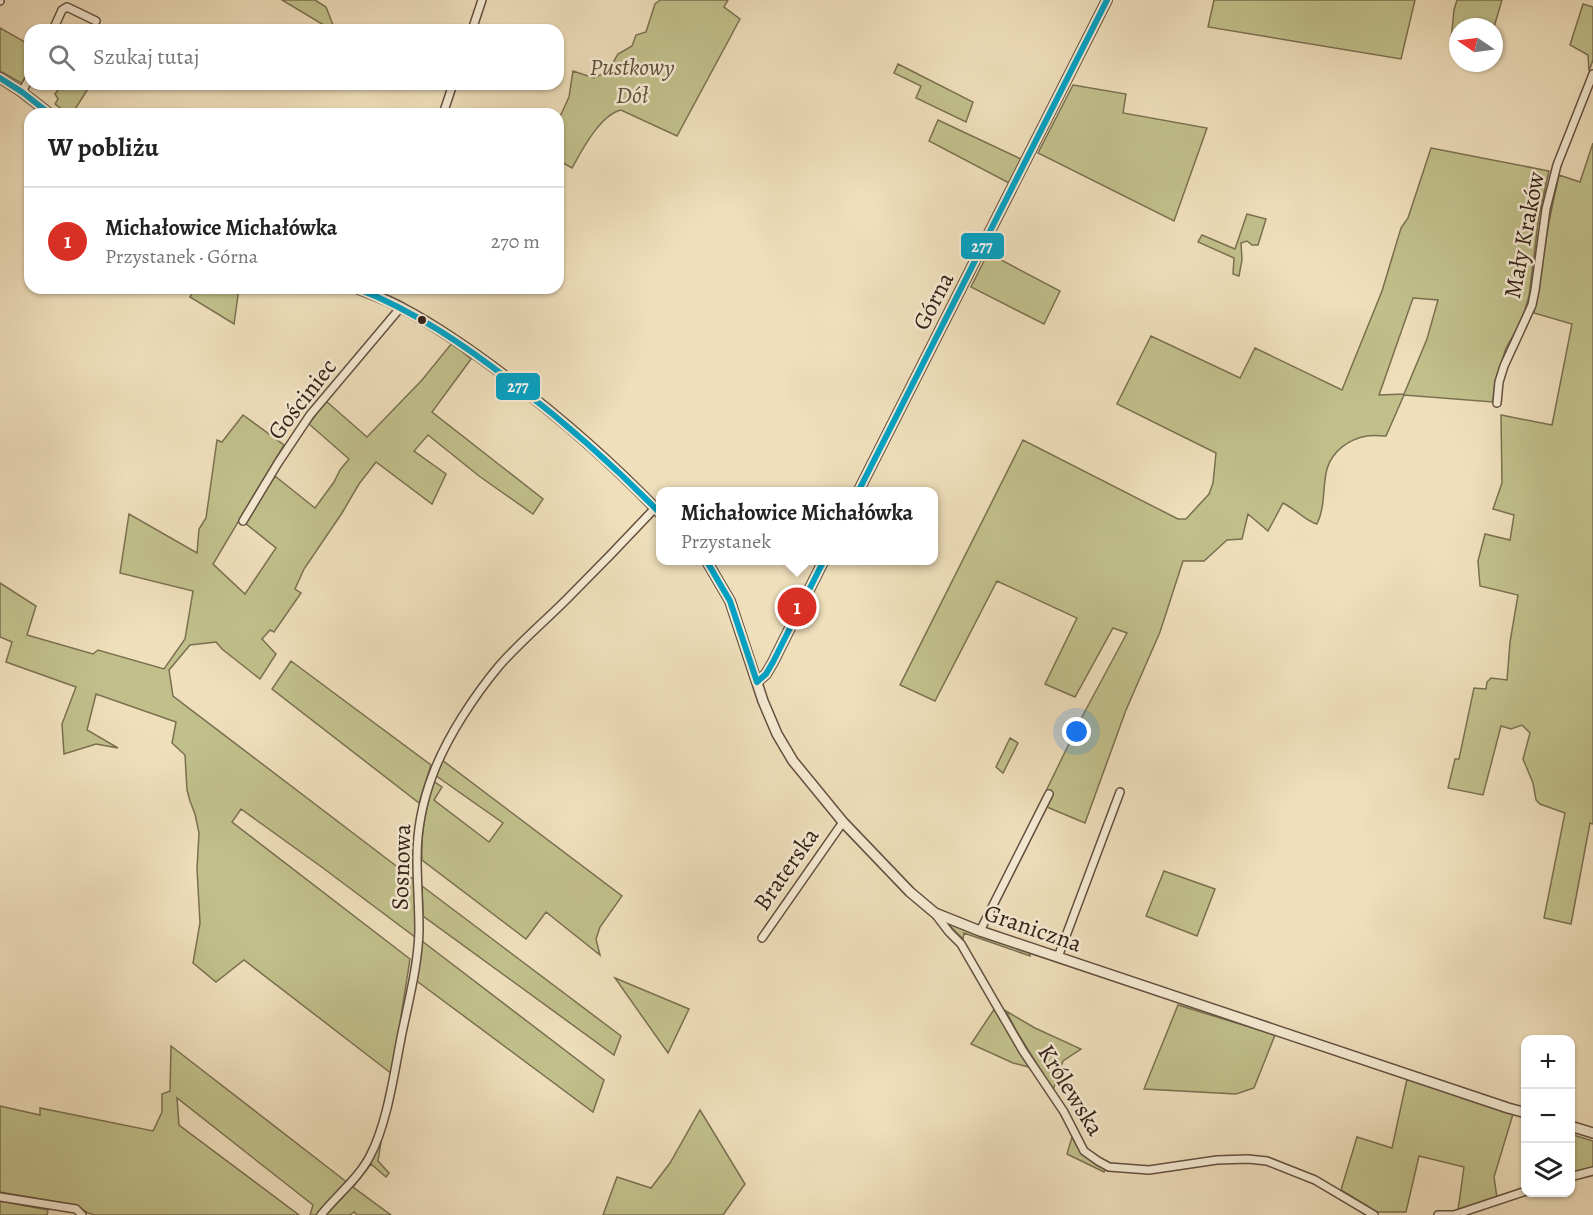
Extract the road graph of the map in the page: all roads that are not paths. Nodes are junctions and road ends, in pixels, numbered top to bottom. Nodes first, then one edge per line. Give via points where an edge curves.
1 (482, 0) edge
2 (1107, 0) edge
3 (96, 21) dead end
4 (56, 24) edge
5 (474, 24) edge
6 (1593, 74) edge
7 (0, 78) edge
8 (24, 88) edge
9 (451, 90) edge
10 (22, 92) junction
11 (42, 108) edge
12 (445, 108) edge
13 (372, 294) edge
14 (401, 307) junction
15 (1497, 403) dead end
16 (861, 487) edge
17 (656, 508) edge
18 (656, 512) edge
19 (243, 522) dead end
20 (708, 565) edge
21 (822, 565) edge
22 (757, 682) junction
23 (1120, 792) dead end
24 (1049, 794) dead end
25 (843, 822) junction
26 (935, 913) junction
27 (980, 931) junction
28 (762, 938) dead end
29 (1058, 957) junction
30 (1521, 1112) edge
31 (1575, 1128) edge
32 (1593, 1133) edge
33 (1593, 1171) edge
34 (1575, 1176) edge
35 (1521, 1193) edge
36 (0, 1197) edge
37 (82, 1215) edge
38 (321, 1215) edge
39 (1374, 1215) edge
40 (1438, 1215) edge

1 - 5 street
2 - 16 street, Górna
3 - 4 street via 67,6
6 - 15 street, Mały Kraków via 1557,165 1546,209 1532,305 1504,366
7 - 10 street
8 - 10 street
9 - 12 street
10 - 11 street
13 - 14 street
14 - 17 street via 451,336 551,411
14 - 19 street, Gościniec via 310,415
18 - 38 street, Sosnowa via 500,666 443,750 421,816 416,963 389,1098 370,1157
20 - 22 street, Graniczna via 730,601
21 - 22 street via 773,662
22 - 25 street, Graniczna via 777,734 793,761
23 - 29 street
24 - 27 street
25 - 26 street, Graniczna
25 - 28 street, Braterska
26 - 27 street, Graniczna
26 - 39 street, Królewska via 961,944 1084,1151 1098,1161 1109,1167 1149,1170 1217,1160 1267,1161 1315,1180
27 - 29 street, Graniczna
29 - 30 street, Graniczna
31 - 32 street
33 - 34 street
35 - 40 street via 1454,1215
36 - 37 street via 76,1209

